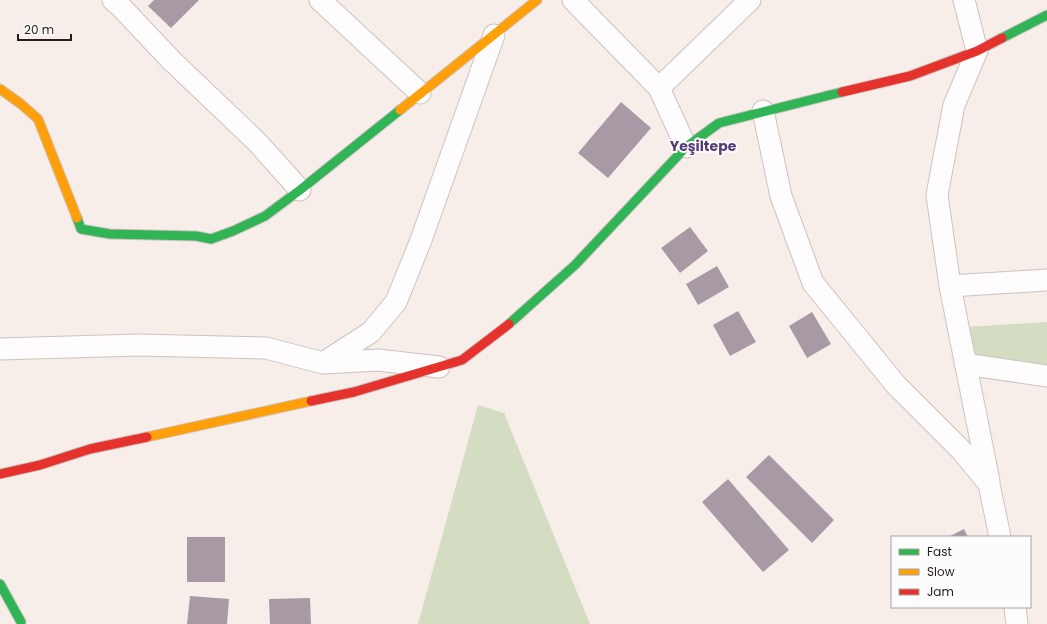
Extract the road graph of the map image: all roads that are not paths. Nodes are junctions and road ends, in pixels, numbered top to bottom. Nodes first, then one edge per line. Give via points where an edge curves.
1 (320, 0) edge
2 (537, 0) edge
3 (573, 0) edge
4 (750, 0) edge
5 (964, 0) edge
6 (121, 2) edge
7 (1047, 15) edge
8 (494, 35) junction
9 (977, 51) junction
10 (659, 88) junction
11 (0, 89) edge
12 (420, 93) junction
13 (763, 111) junction
14 (686, 146) junction
15 (300, 190) junction
16 (1047, 280) edge
17 (950, 286) junction
18 (0, 349) edge
19 (323, 363) junction
20 (965, 364) junction
21 (439, 367) junction
22 (1047, 376) edge
23 (0, 474) edge
24 (989, 484) junction
25 (1000, 536) edge
26 (0, 584) edge
27 (1015, 608) edge
28 (7, 618) dead end
29 (23, 623) edge
30 (1017, 624) edge

1 - 12 street
2 - 8 street
3 - 10 street
4 - 10 street
5 - 9 street
6 - 15 street via 171,60 257,142
7 - 9 street
8 - 12 street
8 - 19 street via 422,240 396,302 371,332
9 - 13 street via 910,76
9 - 17 street via 954,105 937,195
10 - 14 street
11 - 15 street via 38,119 81,229 110,234 196,236 211,239 233,232 265,216
12 - 15 street
13 - 14 street via 719,123
13 - 24 street via 781,196 813,283 896,385 962,452
14 - 21 street via 575,265 514,321 462,360
16 - 17 street
17 - 20 street
18 - 19 street via 138,345 266,348
19 - 21 street via 378,360
20 - 22 street
20 - 24 street
21 - 23 street via 354,392 90,448 40,465
24 - 25 street
26 - 29 street
27 - 30 street
28 - 29 street

